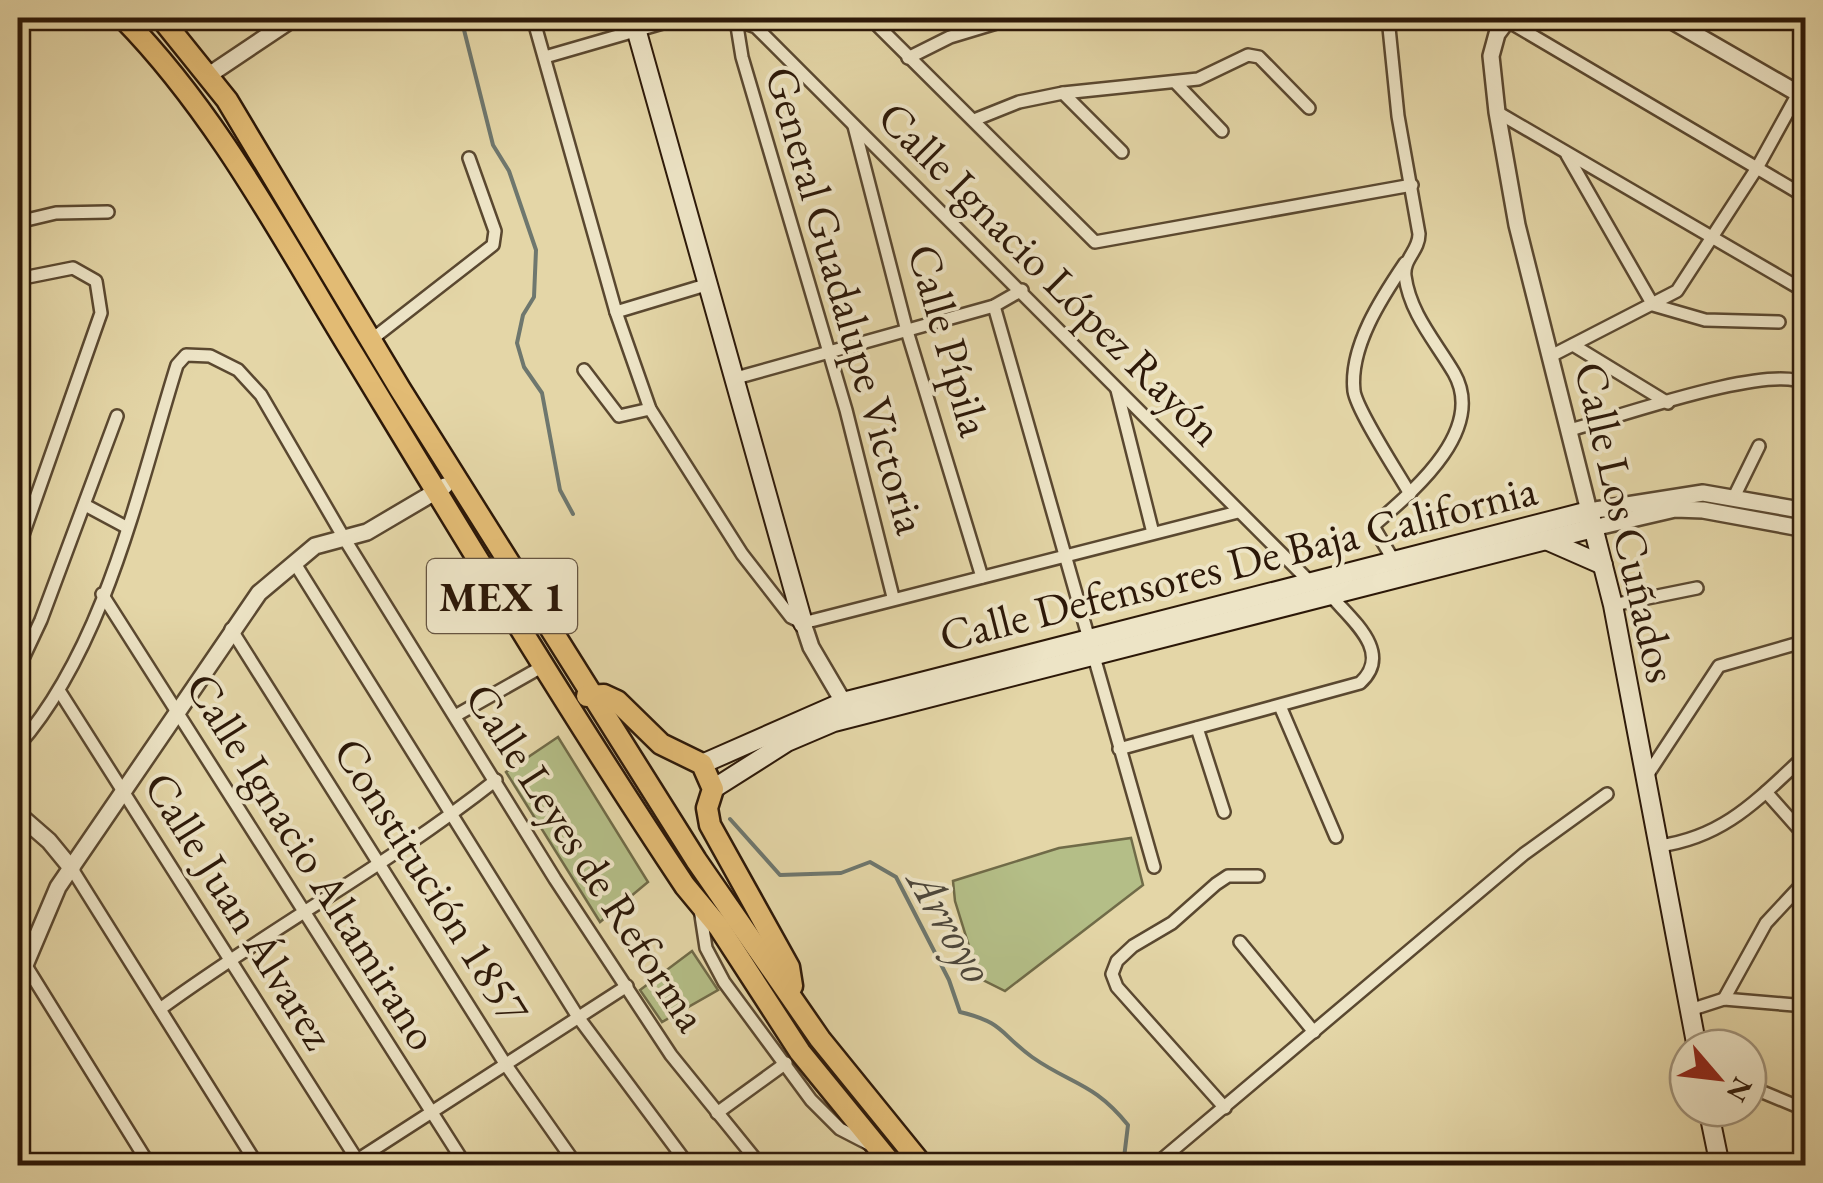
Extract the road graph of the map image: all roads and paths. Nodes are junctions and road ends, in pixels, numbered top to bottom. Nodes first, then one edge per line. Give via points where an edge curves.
1 (123, 18) edge
2 (161, 18) edge
3 (294, 18) edge
4 (533, 18) edge
5 (870, 18) edge
6 (1013, 18) edge
7 (1388, 18) edge
8 (1666, 18) edge
9 (1508, 19) edge
10 (736, 20) junction
11 (994, 20) edge
12 (634, 23) edge
13 (545, 56) junction
14 (908, 58) junction
15 (209, 74) junction
16 (1174, 82) junction
17 (1803, 90) edge
18 (1063, 93) junction
19 (1309, 108) dead end
20 (1496, 112) junction
21 (974, 120) junction
22 (852, 122) junction
23 (1222, 131) dead end
24 (1565, 151) junction
25 (1122, 152) dead end
26 (469, 158) dead end
27 (1757, 168) junction
28 (1412, 186) junction
29 (1806, 197) edge
30 (108, 212) dead end
31 (18, 222) edge
32 (1714, 238) junction
33 (1406, 263) junction
34 (18, 279) edge
35 (708, 284) junction
36 (1022, 290) junction
37 (1806, 292) edge
38 (1653, 305) junction
39 (994, 306) junction
40 (616, 312) junction
41 (1779, 322) dead end
42 (908, 331) junction
43 (372, 340) junction
44 (1574, 345) junction
45 (827, 353) junction
46 (1550, 357) junction
47 (584, 370) dead end
48 (736, 378) junction
49 (1806, 384) edge
50 (1116, 386) junction
51 (1668, 403) junction
52 (650, 409) junction
53 (117, 416) dead end
54 (1570, 430) junction
55 (1759, 446) dead end
56 (457, 478) junction
57 (437, 492) junction
58 (1410, 494) junction
59 (1734, 496) junction
60 (1672, 502) junction
61 (85, 505) junction
62 (1788, 509) junction
63 (1238, 512) junction
64 (1806, 512) edge
65 (1591, 519) junction
66 (1783, 526) junction
67 (126, 527) junction
68 (1806, 530) edge
69 (1152, 533) junction
70 (344, 538) junction
71 (1545, 540) junction
72 (18, 549) edge
73 (1064, 555) junction
74 (1394, 561) junction
75 (294, 562) junction
76 (1603, 565) junction
77 (982, 577) junction
78 (1698, 588) dead end
79 (1319, 593) junction
80 (102, 594) junction
81 (893, 597) junction
82 (1613, 605) junction
83 (513, 614) junction
84 (803, 623) junction
85 (230, 629) junction
86 (1806, 641) edge
87 (1091, 648) junction
88 (545, 665) junction
89 (18, 669) edge
90 (60, 692) junction
91 (591, 694) junction
92 (1280, 706) junction
93 (177, 709) junction
94 (848, 709) junction
95 (455, 716) junction
96 (1198, 728) junction
97 (18, 746) edge
98 (1119, 750) junction
99 (1806, 756) edge
100 (702, 764) junction
101 (1646, 776) junction
102 (496, 780) junction
103 (713, 789) junction
104 (123, 790) junction
105 (1766, 792) junction
106 (1608, 794) dead end
107 (1224, 812) dead end
108 (18, 814) edge
109 (454, 814) junction
110 (1336, 837) dead end
111 (1806, 837) edge
112 (1659, 846) junction
113 (377, 862) junction
114 (1154, 867) dead end
115 (72, 869) junction
116 (1258, 876) dead end
117 (1806, 880) edge
118 (700, 904) junction
119 (305, 912) junction
120 (718, 928) junction
121 (1240, 942) dead end
122 (230, 958) junction
123 (21, 959) edge
124 (627, 986) junction
125 (789, 990) junction
126 (1724, 998) junction
127 (1806, 1006) edge
128 (160, 1009) junction
129 (1690, 1010) junction
130 (578, 1017) junction
131 (1693, 1028) edge
132 (1314, 1032) junction
133 (792, 1058) junction
134 (506, 1065) junction
135 (1768, 1094) edge
136 (1225, 1108) junction
137 (1806, 1110) edge
138 (430, 1113) junction
139 (717, 1114) junction
140 (1712, 1128) edge
141 (355, 1164) edge
142 (150, 1166) edge
143 (258, 1166) edge
144 (466, 1166) edge
145 (576, 1166) edge
146 (690, 1166) edge
147 (760, 1166) edge
148 (893, 1166) edge
149 (923, 1166) edge
150 (1154, 1166) edge
151 (1720, 1166) edge

1 - 57 highway, MEX 1 via 228,148
2 - 15 highway, MEX 1
3 - 15 street
4 - 13 street
5 - 14 street
6 - 11 street
7 - 28 street
8 - 17 street
9 - 20 street, Calle Los Cuñados via 1491,56
9 - 27 street
10 - 12 street
10 - 22 street, Calle Ignacio López Rayón via 766,34
10 - 45 street, General Guadalupe Victoria
11 - 14 street
12 - 13 street via 592,46
12 - 35 main road
13 - 40 street
14 - 21 street
15 - 43 highway, MEX 1
16 - 18 street
16 - 19 street via 1218,73 1254,55
16 - 23 street
17 - 27 street
18 - 21 street
18 - 25 street
20 - 24 street
20 - 46 street, Calle Los Cuñados
21 - 28 street via 1099,243
22 - 36 street, Calle Ignacio López Rayón
22 - 42 street, Calle Pípila
24 - 32 street
24 - 38 street
26 - 43 street via 494,245
27 - 29 street
27 - 32 street
28 - 33 street via 1419,243
30 - 31 street
32 - 37 street
32 - 38 street via 1677,291
33 - 58 street via 1359,354 1354,393
33 - 58 street via 1422,323 1461,389 1462,415
34 - 72 street via 73,268 86,272 96,280 101,312
35 - 40 street
35 - 48 main road
36 - 39 street
36 - 50 street, Calle Ignacio López Rayón
38 - 41 street via 1705,320
38 - 44 street
39 - 42 street
39 - 73 street
40 - 52 street
42 - 45 street
42 - 77 street, Calle Pípila
43 - 56 highway, MEX 1
44 - 46 street
44 - 51 street
45 - 48 street
45 - 81 street, General Guadalupe Victoria
46 - 54 street, Calle Los Cuñados
47 - 52 street via 619,416
48 - 84 main road
49 - 51 street via 1796,377 1762,376
50 - 63 street, Calle Ignacio López Rayón
50 - 69 street
51 - 54 street
52 - 84 street via 777,603
53 - 61 street
54 - 65 street, Calle Los Cuñados
55 - 59 street
56 - 57 street
56 - 91 highway, MEX 1
57 - 70 street via 368,532
57 - 83 highway, MEX 1
58 - 74 street via 1373,526
59 - 60 street, Calle Defensores De Baja California
59 - 62 street, Calle Defensores De Baja California
60 - 65 street, Calle Defensores De Baja California
60 - 66 street, Calle Defensores De Baja California
61 - 67 street
61 - 89 street
62 - 64 street, Calle Defensores De Baja California
62 - 66 street
63 - 69 street
63 - 79 street, Calle Ignacio López Rayón
65 - 71 main road, Calle Defensores De Baja California
65 - 74 main road, Calle Defensores De Baja California
65 - 76 main road, Calle Los Cuñados
66 - 68 street, Calle Defensores De Baja California
67 - 70 street, Calle Leyes de Reforma via 177,365 197,352 253,384
67 - 80 street
69 - 73 street
70 - 75 street via 328,540
70 - 95 street, Calle Leyes de Reforma
71 - 76 main road
71 - 79 main road, Calle Defensores De Baja California
73 - 77 street
73 - 87 street
74 - 79 main road, Calle Defensores De Baja California
75 - 85 street
75 - 109 street
76 - 82 main road, Calle Los Cuñados
77 - 81 street
78 - 82 street
79 - 87 main road, Calle Defensores De Baja California
79 - 92 street, Calle Ignacio López Rayón via 1369,640 1374,664 1348,688
80 - 90 street
80 - 93 street, Calle Ignacio Altamirano
81 - 84 street
82 - 101 main road, Calle Los Cuñados
83 - 88 highway, MEX 1
83 - 91 highway via 531,620 576,691
84 - 94 street
85 - 93 street
85 - 113 street, Constitución 1857
86 - 101 street via 1719,666
87 - 94 main road, Calle Defensores De Baja California
87 - 98 street
88 - 95 street
88 - 118 highway, MEX 1
90 - 97 street
90 - 104 street, Calle Juan Álvarez
91 - 100 highway via 617,702 662,744
91 - 125 highway, MEX 1 via 696,860
92 - 96 street
92 - 110 street
93 - 104 street
93 - 119 street, Calle Ignacio Altamirano
94 - 100 main road, Calle Defensores De Baja California
94 - 103 main road, Calle Defensores De Baja California
95 - 102 street, Calle Leyes de Reforma
96 - 98 street
96 - 107 street
98 - 114 street
99 - 105 street
100 - 103 highway
101 - 112 main road, Calle Los Cuñados
102 - 109 street
102 - 124 street, Calle Leyes de Reforma
103 - 125 highway via 710,826 789,967
104 - 115 street
104 - 122 street, Calle Juan Álvarez
105 - 111 street
105 - 112 street via 1704,838
106 - 132 street via 1524,854
108 - 115 street
109 - 113 street
109 - 130 street
112 - 129 main road, Calle Los Cuñados
113 - 119 street
113 - 134 street, Constitución 1857
115 - 123 street
115 - 128 street
116 - 136 street via 1228,876 1216,884 1172,923 1132,946 1112,974 1117,988
117 - 126 street via 1766,923
118 - 120 highway, MEX 1
118 - 133 street via 712,965
119 - 122 street
119 - 138 street, Calle Ignacio Altamirano
120 - 125 highway via 736,936 777,994
120 - 133 highway, MEX 1
121 - 132 street
122 - 128 street
122 - 141 street, Calle Juan Álvarez
123 - 142 street
124 - 130 street
124 - 139 street, Calle Leyes de Reforma
125 - 149 highway, MEX 1 via 846,1074
126 - 127 street
126 - 129 street
128 - 143 street
129 - 131 main road, Calle Los Cuñados
130 - 134 street
130 - 146 street
132 - 136 street
133 - 139 street
133 - 148 highway, MEX 1
134 - 138 street
134 - 145 street, Constitución 1857
135 - 137 street
136 - 150 street
138 - 141 street
138 - 144 street, Calle Ignacio Altamirano
139 - 147 street, Calle Leyes de Reforma
140 - 151 main road

